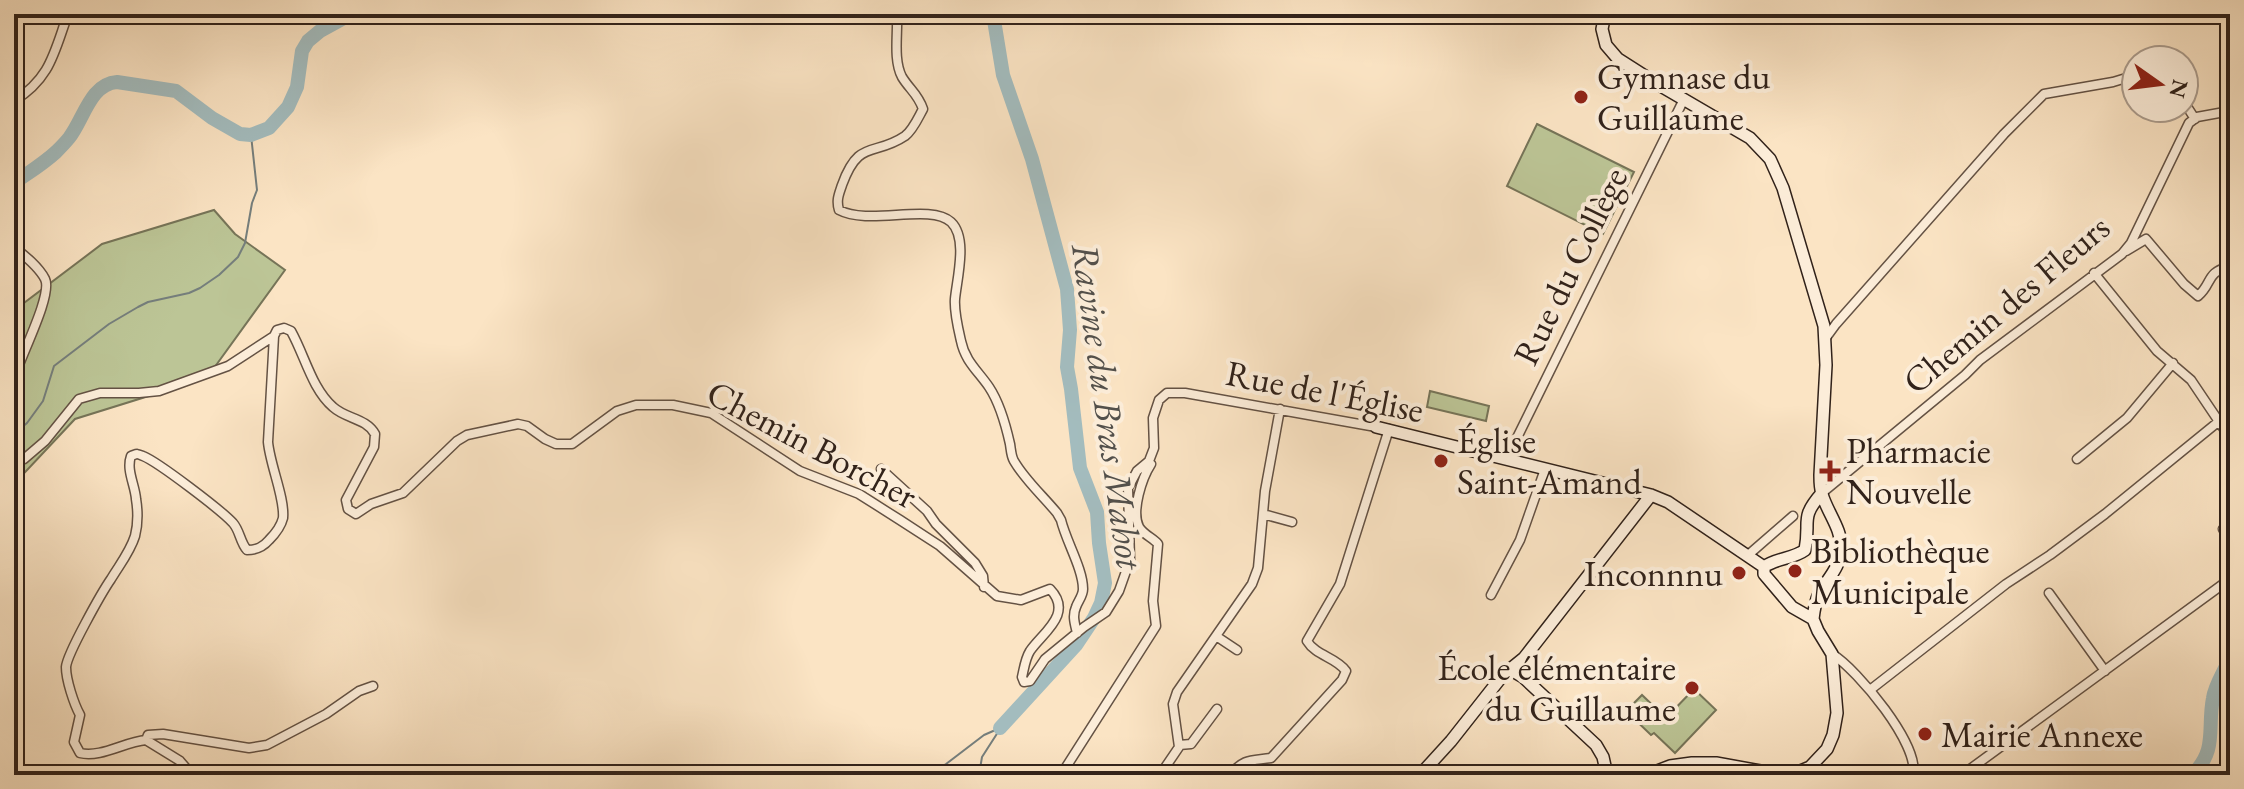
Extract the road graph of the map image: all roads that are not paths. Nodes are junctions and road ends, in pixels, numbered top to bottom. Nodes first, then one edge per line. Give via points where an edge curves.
1 (68, 14) edge
2 (897, 14) edge
3 (1605, 14) edge
4 (2120, 80) edge
5 (1684, 99) junction
6 (14, 101) edge
7 (2230, 111) edge
8 (2200, 118) edge
9 (2189, 124) edge
10 (14, 247) edge
11 (2122, 254) junction
12 (2230, 266) edge
13 (2094, 273) junction
14 (274, 336) junction
15 (1825, 339) junction
16 (2173, 363) junction
17 (14, 379) edge
18 (1280, 409) junction
19 (2230, 415) edge
20 (2218, 422) junction
21 (1382, 428) junction
22 (2230, 438) edge
23 (1154, 448) junction
24 (1507, 458) junction
25 (2077, 459) dead end
26 (14, 460) edge
27 (881, 469) dead end
28 (1545, 469) junction
29 (1822, 493) junction
30 (1651, 495) junction
31 (1263, 514) junction
32 (1793, 516) dead end
33 (1292, 522) dead end
34 (2223, 529) dead end
35 (2230, 538) edge
36 (1747, 556) junction
37 (1764, 567) junction
38 (2230, 579) edge
39 (984, 587) junction
40 (2049, 593) dead end
41 (1491, 595) dead end
42 (1813, 619) junction
43 (1080, 630) junction
44 (1216, 636) junction
45 (1237, 650) dead end
46 (1832, 654) junction
47 (1511, 670) junction
48 (2105, 671) junction
49 (373, 686) dead end
50 (1870, 690) junction
51 (1217, 709) dead end
52 (146, 740) junction
53 (1179, 745) junction
54 (1772, 774) edge
55 (192, 775) edge
56 (1061, 775) edge
57 (1160, 775) edge
58 (1229, 775) edge
59 (1420, 775) edge
60 (1607, 775) edge
61 (1647, 775) edge
62 (1913, 775) edge
63 (1962, 775) edge

1 - 6 street via 48,69
2 - 43 street via 896,60 923,109 907,135 857,157 836,202 839,210 859,217 925,215 944,217 954,225 959,237 955,302 961,343 996,402 1012,459 1061,520 1083,589 1074,620
3 - 5 main road via 1606,45 1618,59
4 - 15 street via 2044,94
5 - 15 main road via 1750,138 1770,159 1796,229
5 - 24 street, Rue du Collège
7 - 8 street
9 - 11 street, Chemin des Fleurs
10 - 17 street via 47,285
11 - 12 street via 2146,239 2198,296 2213,273
11 - 13 street, Chemin des Fleurs
13 - 16 street via 2157,351
13 - 29 street, Chemin des Fleurs via 1980,360
14 - 26 street via 228,366 159,391 79,399 45,441 24,459
14 - 39 street, Chemin Borcher via 277,330 291,331 321,393 334,408 367,424 375,434 374,447 346,500 351,513 403,493 467,435 518,424 556,444 572,444 617,411 673,405 711,413 800,471 859,494 940,546
14 - 52 street via 268,442 283,520 266,544 247,550 235,524 153,461 135,454 129,460 136,497 135,535 66,667 80,715 74,742 80,753 91,756
15 - 29 main road
16 - 20 street via 2191,380
16 - 25 street via 2127,418
18 - 21 street, Rue de l'Église
18 - 23 street, Rue de l'Église via 1167,393 1153,418
18 - 31 street
19 - 20 street
20 - 22 street
20 - 50 street
21 - 24 main road, Rue de l'Église
21 - 58 street via 1340,584 1307,641 1346,671 1271,758 1243,761
23 - 43 street via 1128,488 1130,560 1119,591 1106,612
23 - 56 street via 1142,480 1137,521 1158,544 1156,626
24 - 28 main road, Rue de l'Église
27 - 39 street via 975,563
28 - 30 main road, Rue de l'Église
28 - 41 street via 1520,540
29 - 37 main road via 1806,516 1805,550
29 - 42 main road via 1842,546
30 - 36 main road, Rue de l'Église
30 - 47 main road
31 - 33 street
31 - 44 street via 1252,584
32 - 36 street
34 - 35 street
36 - 37 main road, Rue de l'Église
37 - 42 main road via 1764,574 1792,607
38 - 48 street
39 - 43 street, Chemin Borcher via 1012,600 1050,589 1056,595 1054,624 1030,652 1024,682
40 - 48 street
42 - 46 main road
44 - 45 street
44 - 53 street via 1177,692 1173,704
46 - 50 street
46 - 54 main road via 1837,713 1827,749 1810,767
47 - 59 main road
47 - 60 main road via 1596,745
48 - 63 street
49 - 52 street via 267,745 249,748 151,733
50 - 62 street via 1899,731 1915,767
51 - 53 street via 1189,746
52 - 55 street
53 - 57 street
54 - 61 main road via 1692,763

